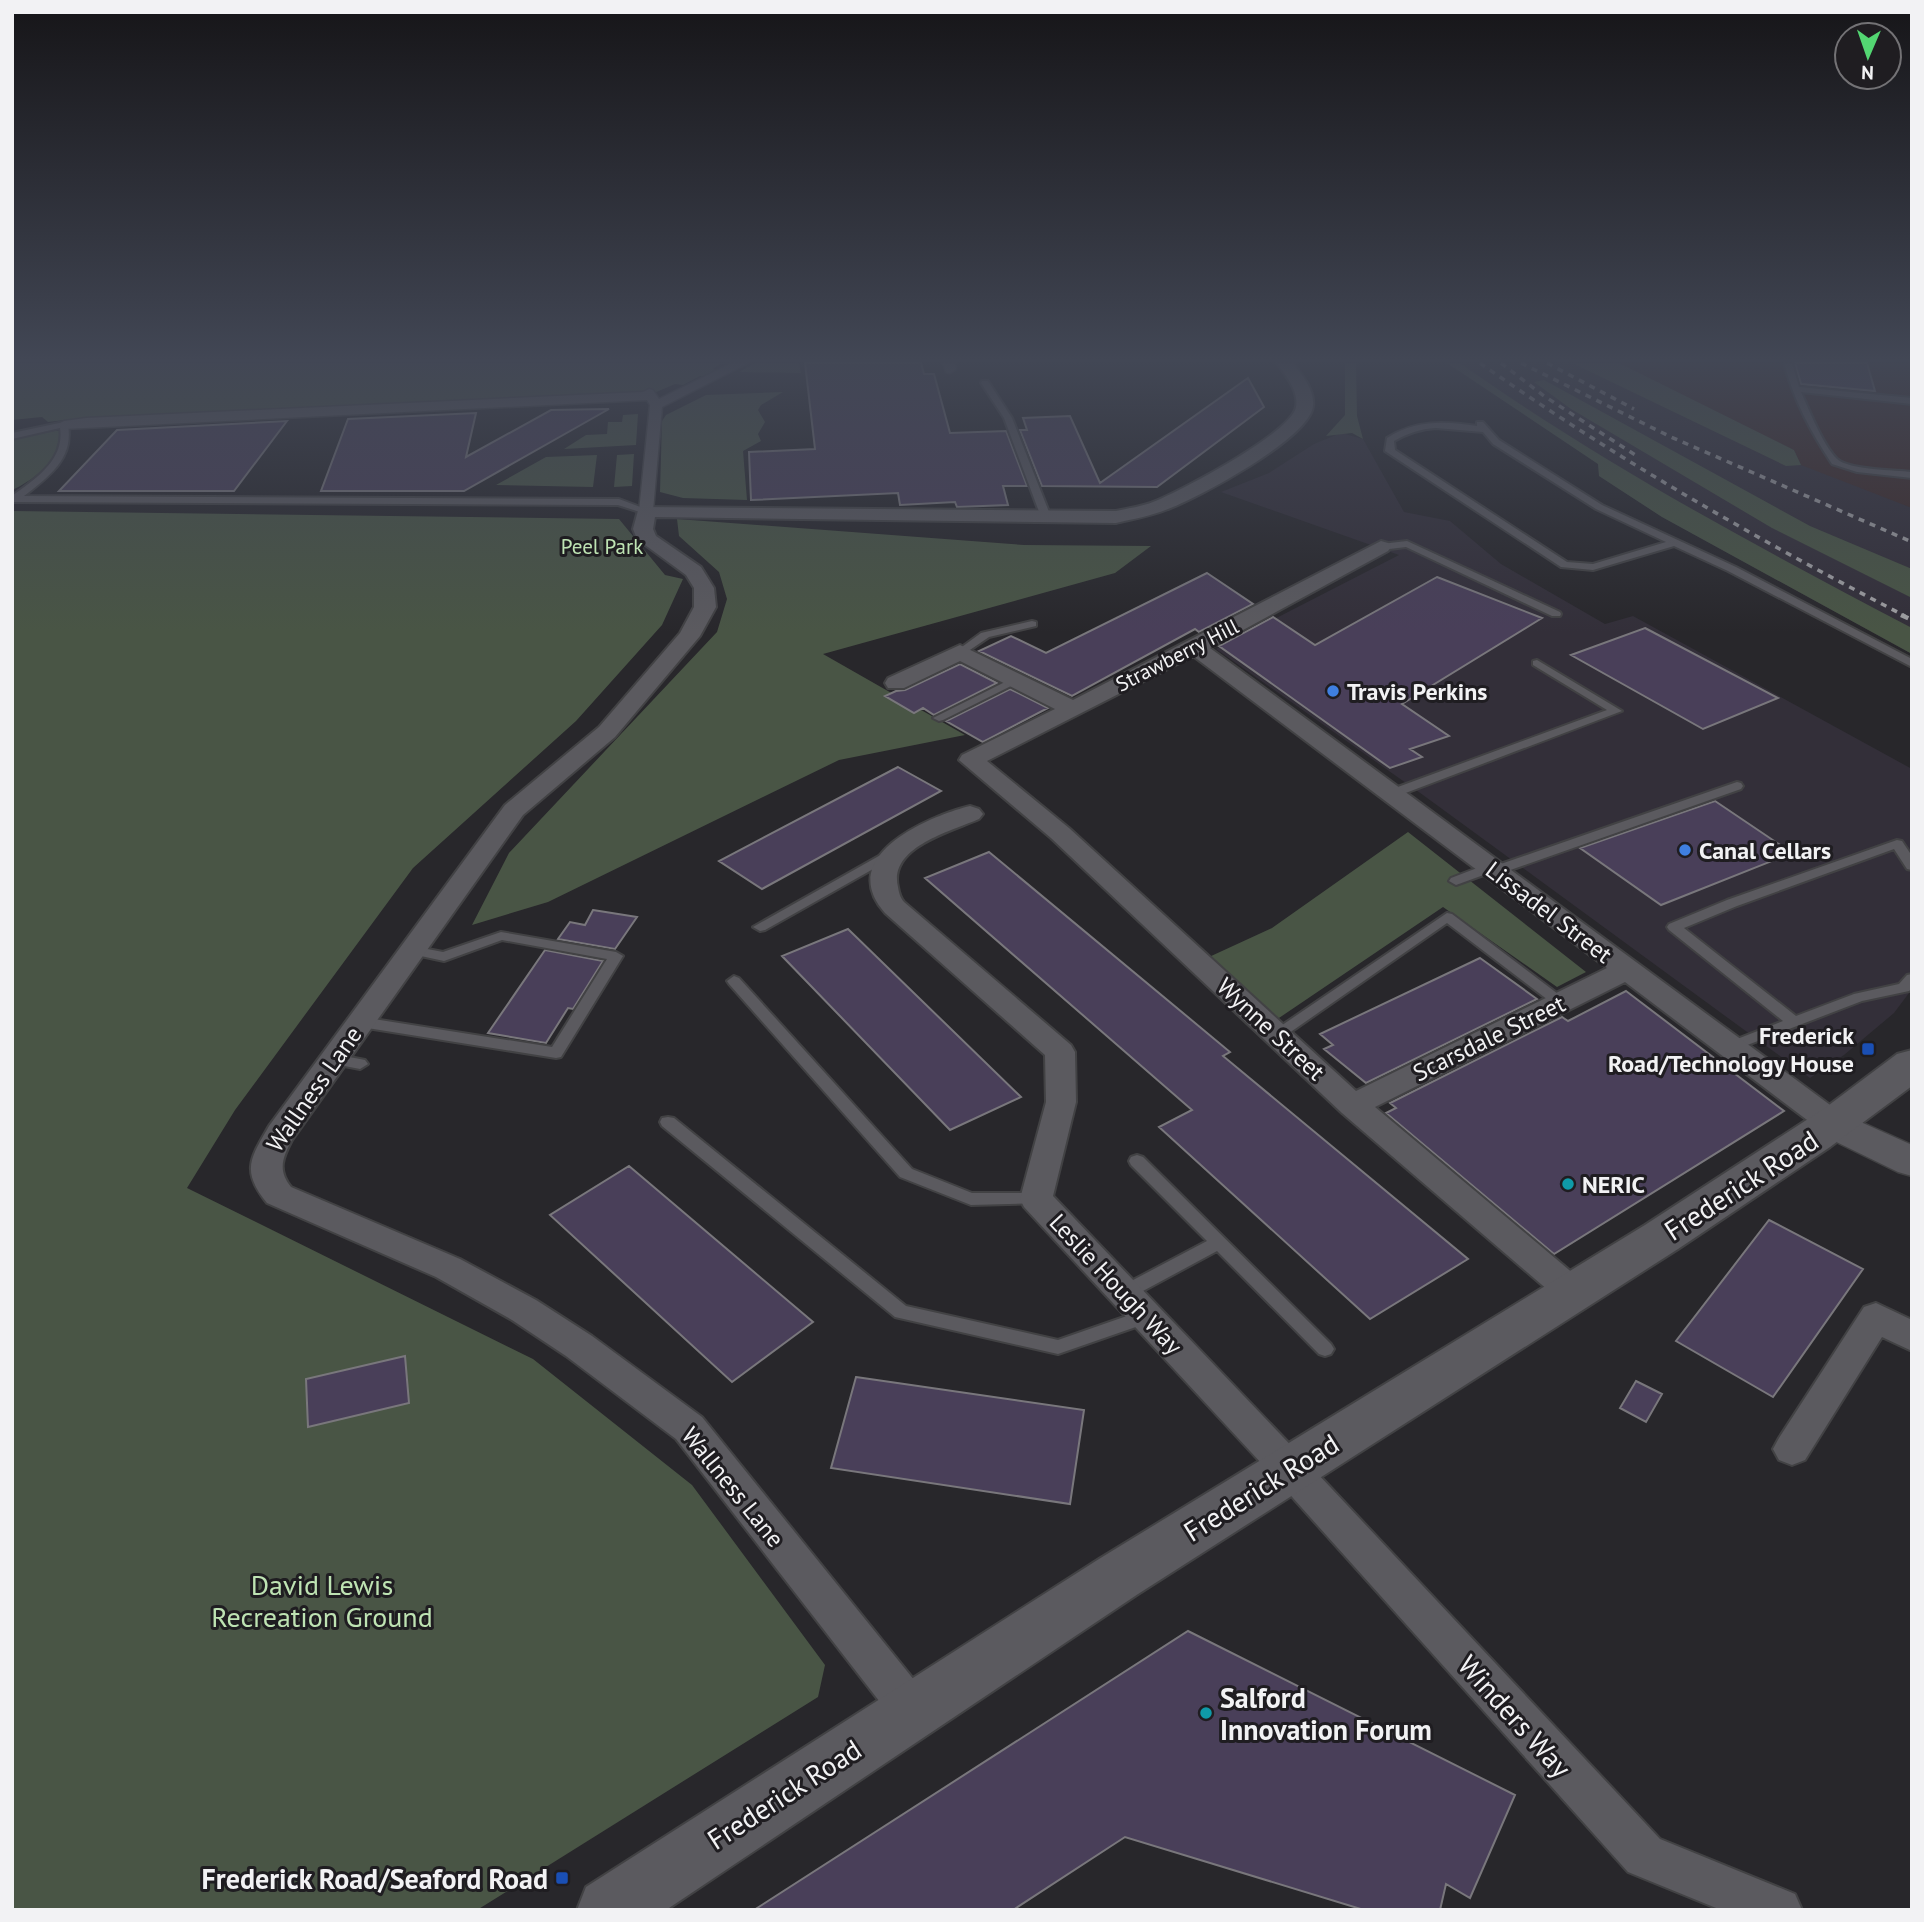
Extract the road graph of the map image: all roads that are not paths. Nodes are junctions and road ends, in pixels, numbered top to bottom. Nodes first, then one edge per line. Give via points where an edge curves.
1 (62, 453) edge
2 (649, 453) edge
3 (1021, 453) edge
4 (1256, 453) edge
5 (1393, 453) edge
6 (1513, 453) edge
7 (1829, 453) edge
8 (1912, 475) edge
9 (13, 499) edge
10 (646, 511) junction
11 (1046, 517) junction
12 (1677, 542) junction
13 (1381, 547) joint
14 (1556, 614) dead end
15 (1032, 624) dead end
16 (1195, 647) junction
17 (960, 652) junction
18 (1537, 663) dead end
19 (1912, 664) edge
20 (1015, 680) junction
21 (896, 683) dead end
22 (1072, 708) junction
23 (939, 718) dead end
24 (971, 760) joint
25 (1737, 786) dead end
26 (1391, 794) junction
27 (970, 814) dead end
28 (894, 852) junction
29 (1912, 866) edge
30 (1492, 870) junction
31 (1456, 881) dead end
32 (760, 927) dead end
33 (412, 950) junction
34 (1626, 970) junction
35 (1912, 978) edge
36 (734, 982) dead end
37 (1560, 1003) junction
38 (361, 1022) junction
39 (1794, 1022) junction
40 (1277, 1035) junction
41 (1732, 1046) junction
42 (1912, 1064) edge
43 (1353, 1105) junction
44 (668, 1122) dead end
45 (1834, 1124) junction
46 (1137, 1161) dead end
47 (1912, 1162) edge
48 (1036, 1199) junction
49 (1219, 1242) junction
50 (1124, 1293) junction
51 (1575, 1294) junction
52 (1147, 1316) junction
53 (1912, 1337) edge
54 (1325, 1349) dead end
55 (1792, 1449) dead end
56 (1289, 1468) junction
57 (912, 1710) junction
58 (609, 1910) edge
59 (1779, 1910) edge

1 - 9 lane via 40,480
2 - 10 street
3 - 11 lane
4 - 11 street via 1165,504 1116,517
5 - 12 lane via 1565,565 1592,567
6 - 12 lane via 1599,507
7 - 8 lane via 1835,462 1857,469
9 - 10 lane via 619,502
10 - 11 street
10 - 33 street, Wallness Lane via 643,529 647,539 694,571 704,588 705,607 689,636 607,732 513,810
12 - 19 lane
13 - 14 lane via 1407,544
13 - 16 street, Strawberry Hill
15 - 17 lane via 985,635
16 - 22 street, Strawberry Hill
16 - 26 street, Lissadel Street
17 - 20 street
17 - 21 street
18 - 26 lane via 1616,711
20 - 22 street
20 - 23 lane
22 - 24 street, Strawberry Hill
24 - 40 street, Wynne Street via 1060,833
25 - 30 lane
26 - 30 street, Lissadel Street
27 - 28 street
28 - 32 lane
28 - 48 street, Leslie Hough Way via 886,865 888,899 1060,1052 1061,1102
29 - 39 lane via 1897,844 1674,927
30 - 31 lane
30 - 34 street, Lissadel Street
33 - 38 street, Wallness Lane
33 - 38 lane via 444,957 501,936 617,956 556,1053
34 - 37 street, Scarsdale Street
34 - 41 street, Lissadel Street
35 - 39 lane via 1905,988 1858,997
36 - 48 lane via 906,1173 971,1199
37 - 40 lane via 1447,917
37 - 43 street, Scarsdale Street
38 - 57 street, Wallness Lane via 347,1062 271,1146 266,1159 270,1184 293,1203 448,1268 524,1310 689,1428
39 - 41 lane
40 - 43 street, Wynne Street
41 - 45 street, Lissadel Street
42 - 45 main road, Frederick Road
43 - 51 street, Wynne Street
44 - 52 lane via 901,1312 1058,1347
45 - 47 street, Lissadel Street
45 - 51 main road, Frederick Road
46 - 49 lane
48 - 50 street, Leslie Hough Way
49 - 50 lane
49 - 54 lane
50 - 52 street, Leslie Hough Way
51 - 56 main road, Frederick Road
52 - 56 street, Leslie Hough Way
53 - 55 street via 1875,1317
56 - 57 main road, Frederick Road
56 - 59 street, Winders Way via 1644,1856
57 - 58 main road, Frederick Road

